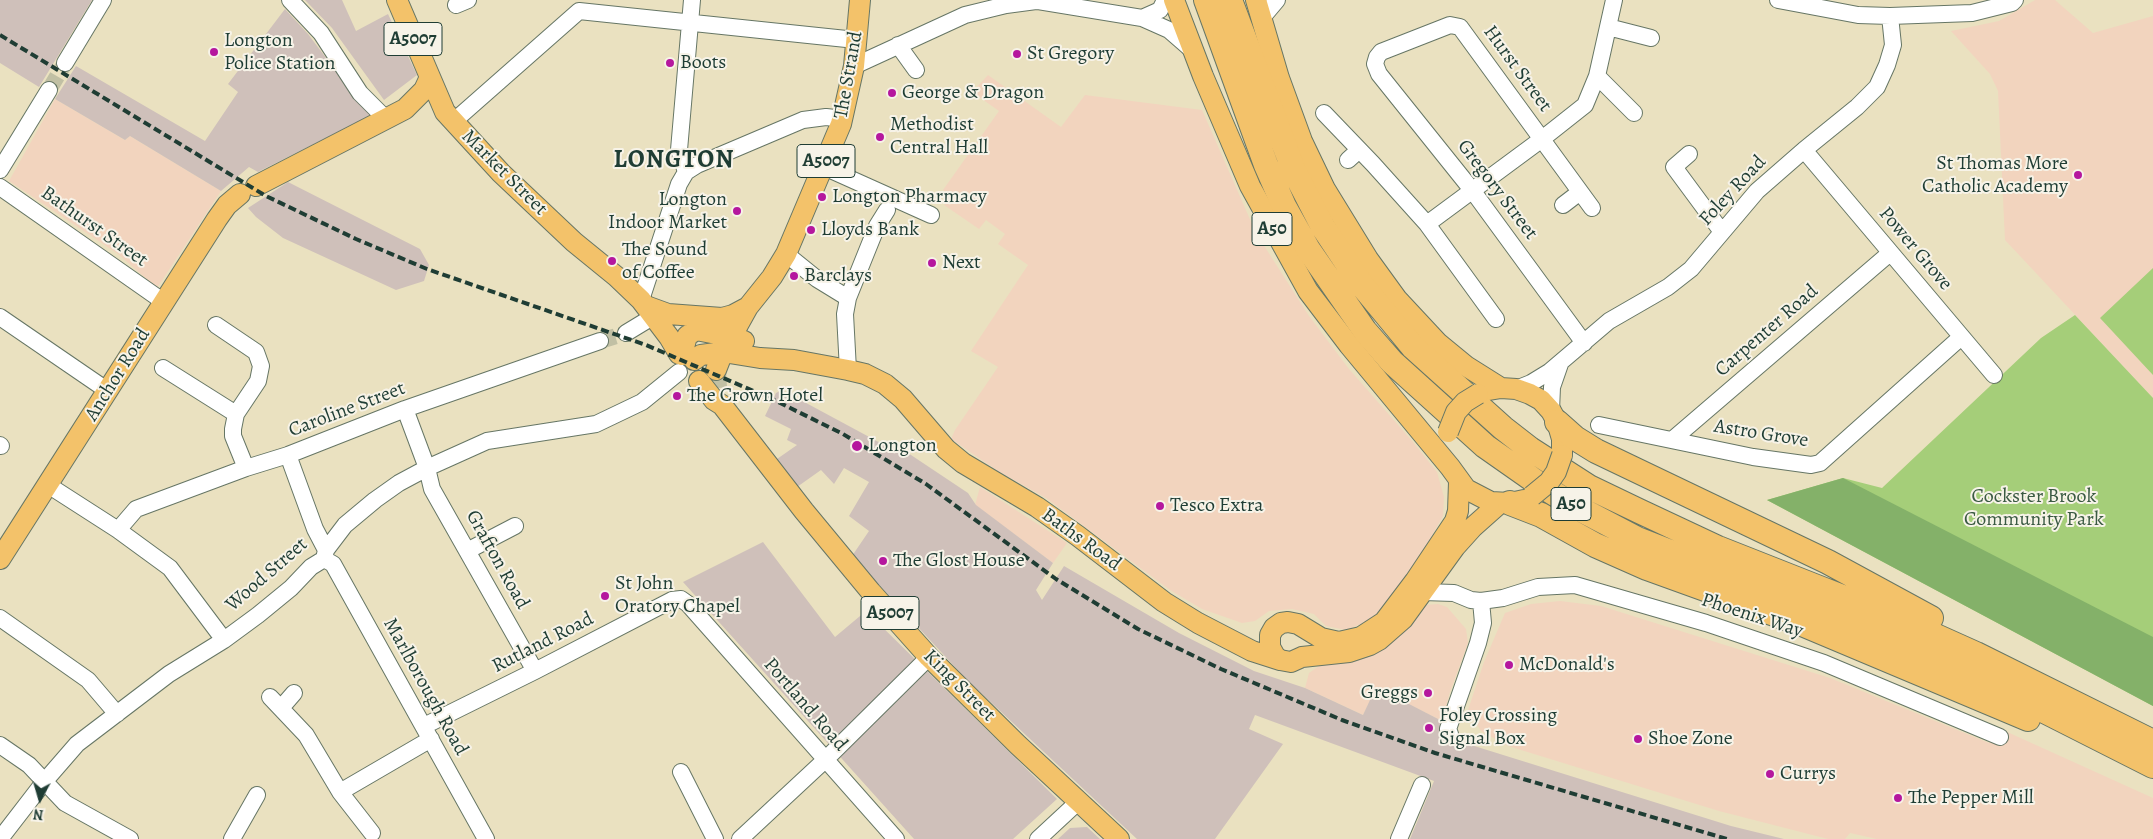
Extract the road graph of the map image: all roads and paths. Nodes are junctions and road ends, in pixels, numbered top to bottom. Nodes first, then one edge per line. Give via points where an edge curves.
1 (103, 0) edge
2 (290, 0) edge
3 (397, 0) edge
4 (692, 0) edge
5 (860, 0) edge
6 (1166, 0) edge
7 (1174, 0) edge
8 (1206, 0) edge
9 (1230, 0) edge
10 (1277, 0) edge
11 (1614, 0) edge
12 (1778, 0) edge
13 (2015, 0) edge
14 (1034, 1) edge
15 (967, 8) edge
16 (1259, 10) edge
17 (1890, 16) junction
18 (1142, 18) junction
19 (690, 23) junction
20 (1608, 27) junction
21 (1652, 38) dead end
22 (856, 40) junction
23 (898, 45) junction
24 (1192, 50) junction
25 (64, 64) tunnel mouth
26 (1375, 64) joint
27 (854, 66) junction
28 (916, 70) dead end
29 (1597, 76) junction
30 (430, 77) junction
31 (49, 90) tunnel mouth
32 (404, 109) junction
33 (1324, 113) dead end
34 (1634, 113) dead end
35 (449, 117) junction
36 (386, 119) junction
37 (841, 124) junction
38 (1542, 139) junction
39 (1804, 150) junction
40 (1689, 154) dead end
41 (824, 167) junction
42 (0, 170) edge
43 (686, 172) junction
44 (0, 187) edge
45 (1472, 190) junction
46 (1580, 192) junction
47 (1563, 205) dead end
48 (1592, 208) dead end
49 (886, 210) dead end
50 (931, 215) dead end
51 (1427, 224) junction
52 (1722, 232) junction
53 (1890, 253) junction
54 (786, 254) junction
55 (848, 298) junction
56 (164, 302) junction
57 (748, 306) junction
58 (647, 308) junction
59 (0, 317) edge
60 (1496, 319) dead end
61 (217, 325) dead end
62 (626, 332) tunnel mouth
63 (1960, 338) junction
64 (600, 341) tunnel mouth
65 (1584, 343) junction
66 (683, 360) junction
67 (1560, 364) junction
68 (163, 368) dead end
69 (848, 370) junction
70 (718, 372) junction
71 (1994, 375) dead end
72 (1509, 388) junction
73 (108, 391) junction
74 (405, 409) junction
75 (236, 414) junction
76 (1554, 417) junction
77 (1600, 424) dead end
78 (1672, 440) junction
79 (288, 455) junction
80 (246, 468) junction
81 (427, 468) junction
82 (1455, 474) junction
83 (48, 485) junction
84 (1505, 503) junction
85 (514, 526) dead end
86 (118, 530) junction
87 (467, 552) junction
88 (325, 555) junction
89 (0, 559) edge
90 (1442, 564) junction
91 (1423, 592) junction
92 (1454, 593) junction
93 (681, 599) joint
94 (1481, 601) junction
95 (0, 618) edge
96 (1304, 628) junction
97 (1273, 631) junction
98 (1232, 639) junction
99 (224, 640) junction
100 (929, 657) junction
101 (1302, 657) junction
102 (1280, 660) junction
103 (535, 671) junction
104 (294, 693) dead end
105 (117, 714) junction
106 (427, 732) junction
107 (1450, 734) dead end
108 (2143, 736) edge
109 (2000, 737) dead end
110 (0, 745) edge
111 (825, 760) junction
112 (2153, 768) edge
113 (680, 772) dead end
114 (44, 782) junction
115 (1422, 784) dead end
116 (340, 792) junction
117 (257, 795) dead end
118 (1079, 801) junction
119 (103, 833) edge
120 (372, 833) dead end
121 (0, 839) edge
122 (130, 839) edge
123 (232, 839) edge
124 (486, 839) edge
125 (715, 839) edge
126 (740, 839) edge
127 (896, 839) edge
128 (1038, 839) edge
129 (1119, 839) edge
130 (1399, 839) edge

1 - 25 street
2 - 36 street via 321,33 360,93
3 - 30 main road, Market Street / A5007
4 - 19 street
5 - 22 main road, The Strand / A5007
6 - 18 street via 1160,10
7 - 24 main road, A50
8 - 112 highway, A50 via 1262,156 1308,249 1365,331 1392,362 1485,446 1542,486 1637,539 1912,647
9 - 108 highway, A50 via 1294,171 1323,227 1361,284 1413,347 1503,428 1589,487 1639,512 1718,548 1898,619
10 - 16 street
11 - 20 street
12 - 17 street via 1858,15
13 - 17 street via 1972,12
14 - 15 street
14 - 18 street
15 - 23 street
16 - 72 main road via 1302,141 1325,189 1368,258 1397,299 1438,343 1466,366
17 - 39 street, Foley Road via 1893,45 1877,87
18 - 24 street via 1169,30
19 - 22 street
19 - 35 street via 579,12
19 - 43 street via 679,150
20 - 21 street
20 - 29 street
22 - 27 main road, The Strand / A5007
23 - 27 street
23 - 28 street
24 - 82 main road, A50 via 1250,186 1308,291
26 - 38 street, Hurst Street via 1381,52 1455,25 1463,30
26 - 45 street, Gregory Street via 1379,74
27 - 37 main road, The Strand / A5007
29 - 34 street
29 - 38 street via 1585,104
30 - 32 main road, Anchor Road via 424,90
30 - 35 main road, Market Street / A5007
31 - 42 street
32 - 35 main road, Anchor Road via 430,109
32 - 36 main road, Anchor Road
33 - 51 street via 1353,155
35 - 58 main road, Market Street / A5007 via 502,173 574,242 618,277
36 - 56 main road, Anchor Road via 248,190 227,205
37 - 41 main road, The Strand / A5007
37 - 43 street via 826,116 803,120
38 - 45 street
38 - 46 street, Hurst Street
39 - 52 street, Foley Road via 1757,191
39 - 53 street, Power Grove
40 - 52 street via 1674,167
41 - 50 street
41 - 54 main road, The Strand / A5007
43 - 58 street via 679,184
44 - 56 street, Bathurst Street
45 - 51 street
45 - 65 street, Gregory Street
46 - 47 street
46 - 48 street, Hurst Street
49 - 55 street via 883,229
51 - 60 street via 1479,309
52 - 65 street, Foley Road via 1691,269 1668,287 1609,322
53 - 63 street, Power Grove
53 - 78 street, Carpenter Road
54 - 55 street via 812,276
54 - 57 main road, The Strand / A5007
55 - 69 street via 844,314
56 - 73 main road, Anchor Road
57 - 58 main road via 722,318 668,314
57 - 70 main road, A5007
58 - 62 street
58 - 66 main road, A5007
59 - 73 street
61 - 75 street via 256,352 261,366 258,381
63 - 71 street, Power Grove
63 - 78 street, Astro Grove via 1820,463 1810,465 1753,457
64 - 74 street, Caroline Street
65 - 67 street, Foley Road
66 - 70 main road, Baths Road via 701,355
66 - 81 street, Wood Street via 642,402 596,424 487,441
67 - 72 street, Foley Road via 1531,383
67 - 76 street via 1552,387
68 - 75 street
69 - 70 main road, Baths Road via 794,360 760,358
69 - 98 main road, Baths Road via 885,384 933,436 964,463 1037,507 1164,602
70 - 100 main road, King Street / A5007 via 810,518
72 - 76 main road via 1541,400
72 - 82 main road, bridge via 1478,394 1456,412 1446,444
73 - 83 main road, Anchor Road
74 - 79 street, Caroline Street
74 - 81 street, Grafton Road
75 - 80 street via 234,436
76 - 84 main road, bridge via 1562,439 1562,454 1556,472 1532,496
76 - 108 highway via 1575,438 1596,452 1828,562 1999,652
77 - 78 street, Astro Grove
79 - 80 street, Caroline Street
79 - 88 street, Marlborough Road
80 - 86 street, Caroline Street via 136,509
81 - 87 street, Grafton Road via 432,488
81 - 88 street, Wood Street via 399,483 345,525
82 - 84 main road via 1475,495 1491,502
82 - 96 main road via 1458,510 1455,521 1384,622 1361,637 1339,642 1321,638
83 - 86 street
83 - 89 main road, Anchor Road
84 - 90 main road, Baths Road via 1474,527
84 - 112 highway via 1541,515 1595,545 1647,568 1802,624 2051,729
85 - 87 street
86 - 99 street via 170,568
87 - 103 street, Grafton Road
88 - 99 street, Wood Street via 291,588
88 - 106 street, Marlborough Road
90 - 91 main road, Baths Road
90 - 92 street
91 - 92 street
91 - 101 main road, Baths Road via 1403,618 1370,645 1339,654
92 - 94 street
93 - 103 street, Rutland Road via 672,600
93 - 111 street, Portland Road
94 - 107 street via 1478,643 1448,729
94 - 109 street, Phoenix Way via 1538,587 1575,585 1824,662
95 - 105 street via 88,680
96 - 97 main road via 1288,622 1281,623
96 - 101 main road via 1309,643
97 - 98 main road
97 - 102 main road via 1270,647
98 - 102 main road, Baths Road via 1252,651
99 - 105 street, Wood Street via 169,674
100 - 111 street
100 - 118 main road, King Street / A5007
101 - 102 main road, Baths Road via 1292,662
103 - 106 street, Rutland Road
104 - 116 street via 275,702 306,735
105 - 114 street, Wood Street via 77,744
106 - 116 street, Rutland Road
106 - 124 street, Marlborough Road
110 - 114 street via 28,765
111 - 126 street
111 - 127 street, Portland Road
113 - 125 street
114 - 119 street via 65,804
114 - 121 street, Wood Street
115 - 130 street
116 - 120 street
117 - 123 street
118 - 128 street
118 - 129 main road, King Street / A5007
119 - 122 street

